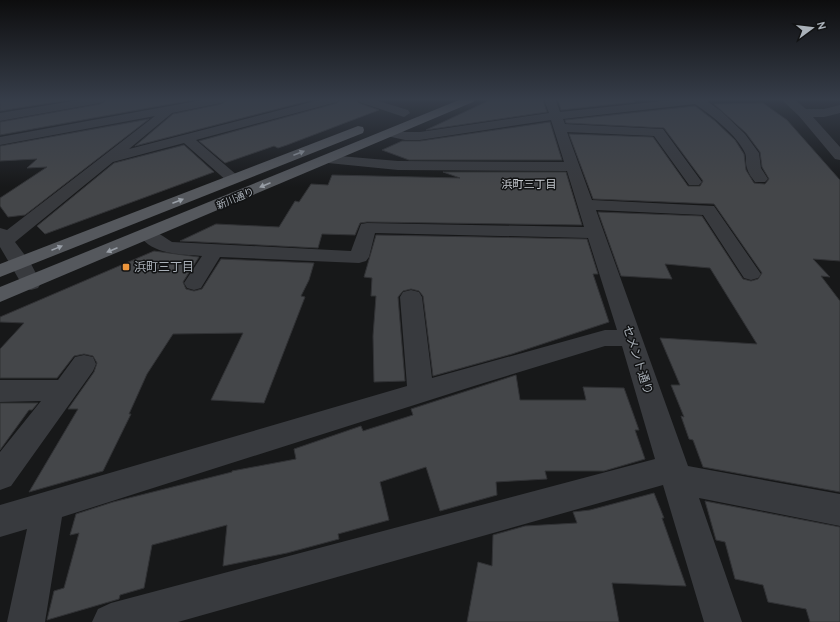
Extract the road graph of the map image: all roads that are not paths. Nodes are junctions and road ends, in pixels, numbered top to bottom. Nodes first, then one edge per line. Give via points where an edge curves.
1 (51, 129) edge
2 (140, 129) edge
3 (221, 129) edge
4 (362, 129) edge
5 (401, 129) edge
6 (463, 129) edge
7 (561, 129) edge
8 (640, 129) edge
9 (732, 129) edge
10 (817, 129) edge
11 (392, 133) junction
12 (186, 138) junction
13 (0, 140) edge
14 (840, 156) edge
15 (112, 158) junction
16 (328, 159) junction
17 (573, 167) junction
18 (233, 179) junction
19 (760, 179) dead end
20 (694, 182) dead end
21 (586, 205) junction
22 (595, 233) junction
23 (148, 235) junction
24 (3, 236) edge
25 (214, 251) junction
26 (20, 262) junction
27 (0, 271) edge
28 (751, 274) dead end
29 (31, 283) junction
30 (194, 283) dead end
31 (0, 296) edge
32 (411, 297) dead end
33 (631, 338) junction
34 (84, 364) dead end
35 (64, 390) junction
36 (0, 391) edge
37 (421, 392) junction
38 (675, 474) junction
39 (0, 476) edge
40 (48, 507) junction
41 (840, 510) edge
42 (0, 522) edge
43 (26, 622) edge
44 (111, 622) edge
45 (722, 622) edge

1 - 13 street
2 - 15 street
3 - 12 street
18 -> 4 main road, 新川通り
5 - 11 main road, 新川通り
6 - 11 street via 420,136
7 - 17 street, セメント通り
8 - 20 street via 658,132
9 - 19 street via 752,153 754,168
10 - 14 street
11 - 16 main road, 新川通り
12 - 15 street
12 - 18 street
15 - 24 street
16 - 17 street via 422,167
16 -> 23 main road, 新川通り
17 - 21 street, セメント通り
26 -> 18 main road, 新川通り
21 - 22 street, セメント通り
21 - 28 street via 708,210
22 - 25 street via 367,228 359,257
22 - 33 street, セメント通り
23 - 25 street via 167,247
23 -> 29 main road, 新川通り
24 - 26 street
25 - 30 street
26 - 27 main road, 新川通り
26 - 29 street
29 - 31 main road, 新川通り
32 - 37 street
33 - 37 street via 605,338
33 - 38 street, セメント通り
34 - 35 street
35 - 36 street
35 - 39 street
37 - 40 street
38 - 41 street
38 - 44 street
38 - 45 street, セメント通り
40 - 42 street
40 - 43 street

